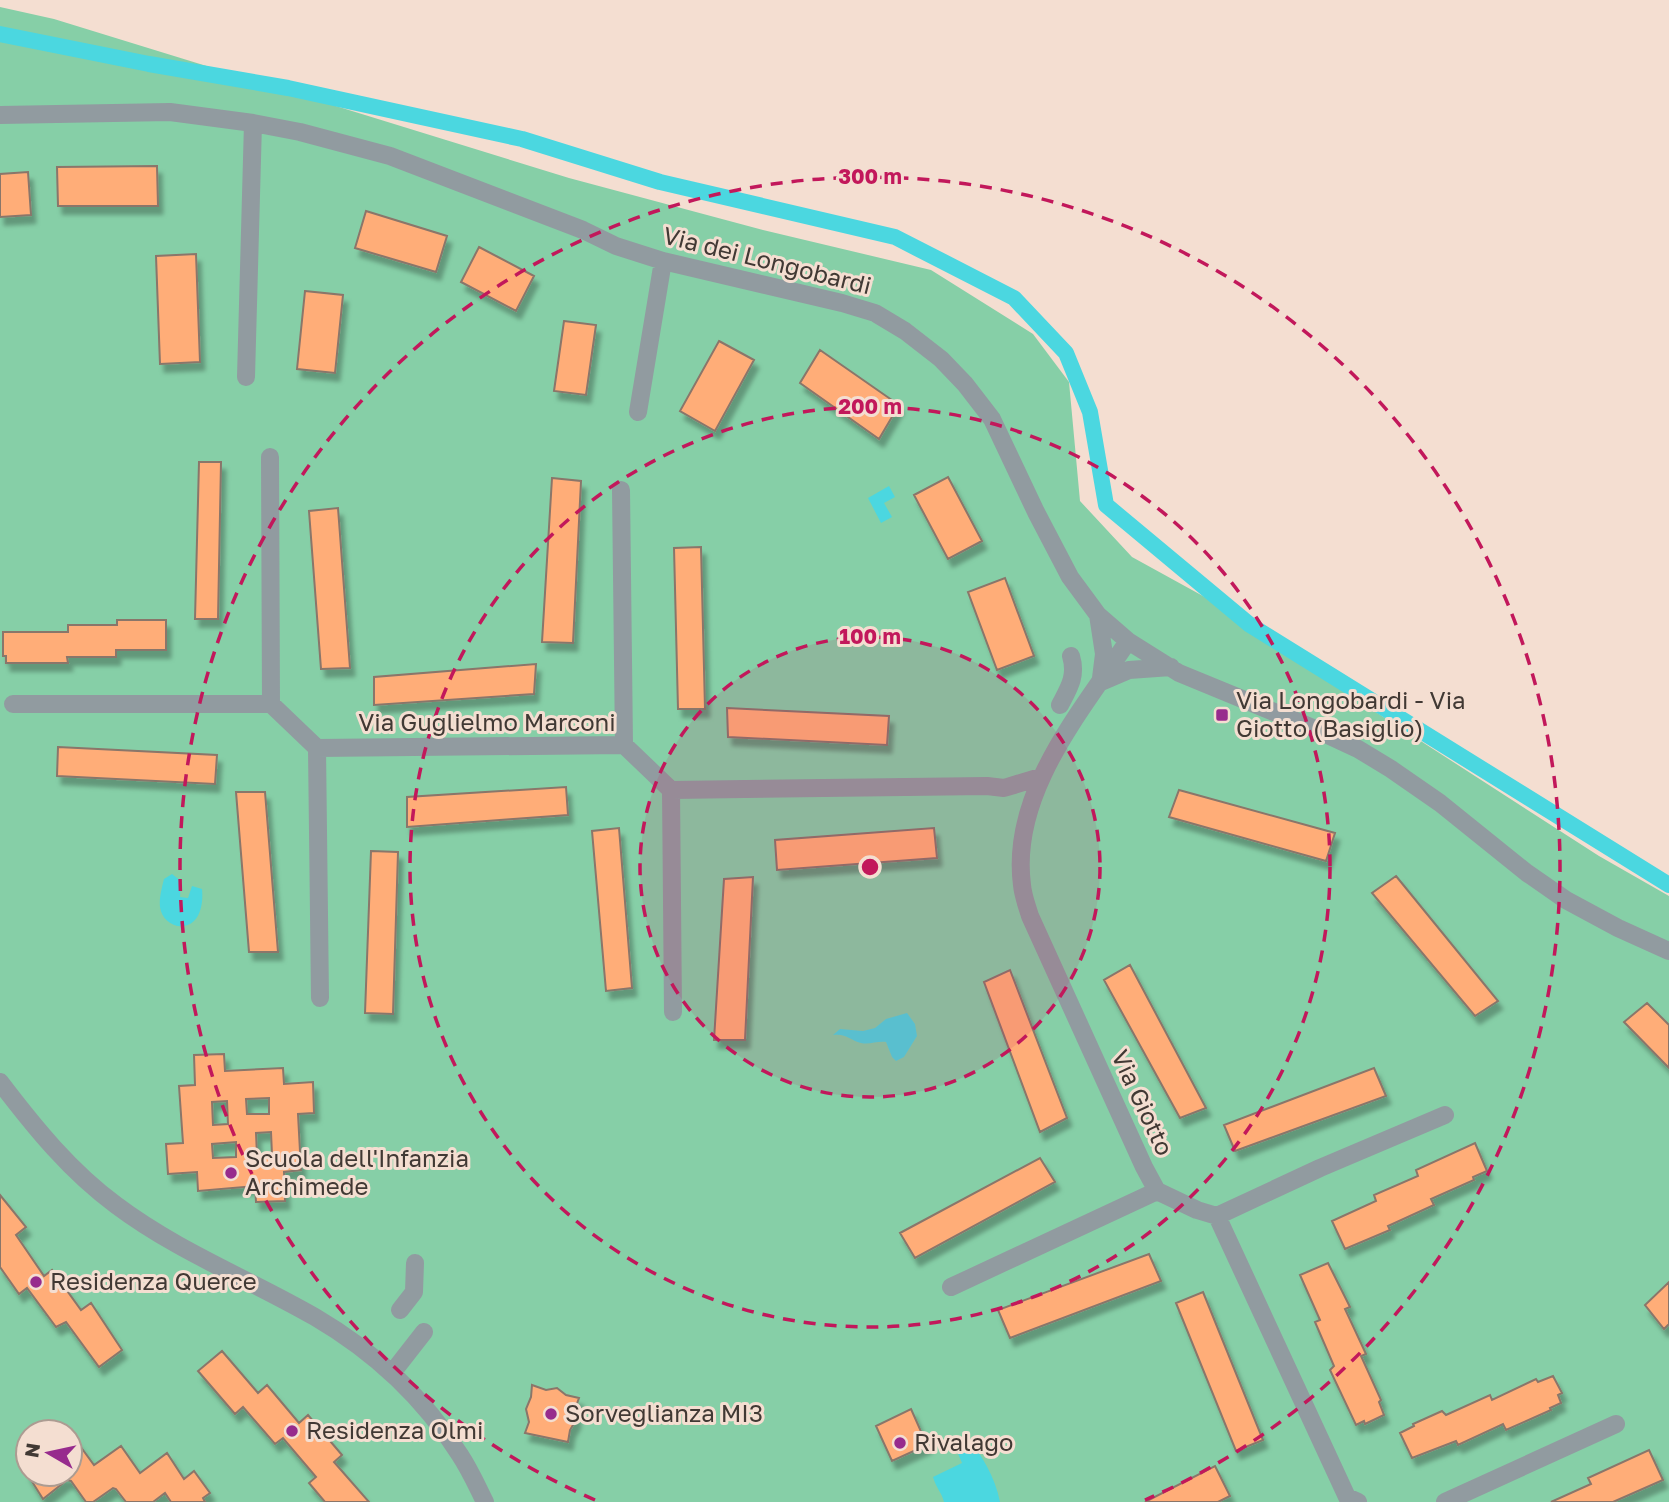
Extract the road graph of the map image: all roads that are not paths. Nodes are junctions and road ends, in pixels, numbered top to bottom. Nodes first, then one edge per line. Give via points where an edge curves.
1 (0, 115) edge
2 (253, 123) junction
3 (663, 261) junction
4 (246, 377) dead end
5 (638, 412) dead end
6 (270, 457) dead end
7 (621, 491) dead end
8 (1098, 615) junction
9 (1128, 640) junction
10 (1071, 656) dead end
11 (1171, 667) junction
12 (1101, 682) junction
13 (13, 704) dead end
14 (271, 704) junction
15 (1060, 705) dead end
16 (624, 745) junction
17 (317, 748) junction
18 (1040, 777) junction
19 (1004, 788) junction
20 (671, 790) junction
21 (1027, 822) junction
22 (1669, 951) edge
23 (320, 998) dead end
24 (673, 1012) dead end
25 (0, 1082) edge
26 (1445, 1115) dead end
27 (1157, 1191) junction
28 (1217, 1216) junction
29 (415, 1263) dead end
30 (951, 1287) dead end
31 (400, 1310) dead end
32 (424, 1332) dead end
33 (392, 1373) junction
34 (1616, 1424) dead end
35 (1347, 1500) edge
36 (485, 1502) edge
37 (1445, 1502) edge

1 - 2 street, Via dei Longobardi via 170,112
2 - 3 street, Via dei Longobardi via 390,156
2 - 4 street
3 - 5 street
3 - 8 street, Via dei Longobardi via 875,313 941,359 992,419 1070,577
6 - 14 street
7 - 16 street
8 - 9 street, Via dei Longobardi
8 - 12 street via 1104,654
9 - 11 street, Via dei Longobardi
9 - 12 street, Via Giotto
10 - 15 street via 1072,681
11 - 12 street via 1129,670
11 - 22 street, Via dei Longobardi via 1357,749 1440,803 1566,900
12 - 18 street, Via Giotto
13 - 14 street
14 - 17 street
16 - 17 street, Via Guglielmo Marconi
16 - 20 street, Via Guglielmo Marconi
17 - 23 street
18 - 19 street
18 - 21 street, Via Giotto
19 - 20 street
19 - 21 street
20 - 24 street
21 - 27 street, Via Giotto via 1022,885 1030,916
25 - 33 street via 77,1174 118,1207 190,1252 313,1316
26 - 28 street
27 - 28 street, Via Giotto
27 - 30 street
28 - 35 street
29 - 31 street via 414,1292
32 - 33 street
33 - 36 street via 460,1455
34 - 37 street

